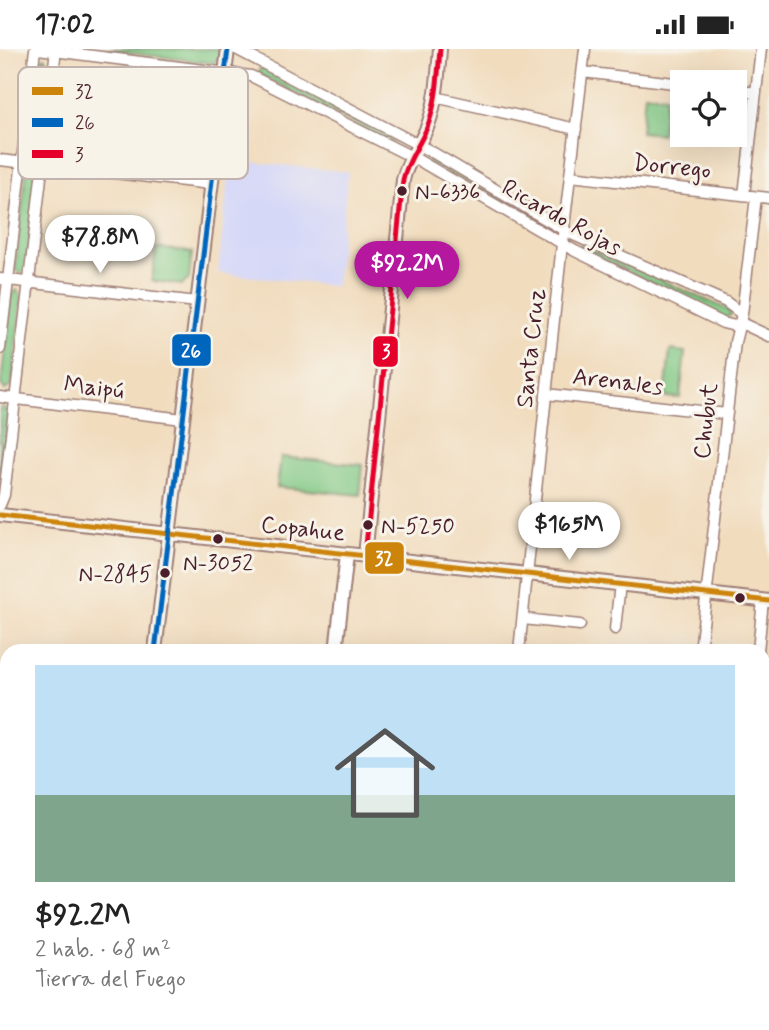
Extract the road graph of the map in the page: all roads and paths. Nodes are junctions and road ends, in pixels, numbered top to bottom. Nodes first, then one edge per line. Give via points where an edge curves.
1 (37, 49) edge
2 (228, 49) edge
3 (236, 49) edge
4 (440, 49) edge
5 (586, 49) edge
6 (761, 49) edge
7 (56, 50) edge
8 (35, 67) edge
9 (193, 67) edge
10 (226, 67) edge
11 (583, 72) junction
12 (248, 75) edge
13 (670, 83) edge
14 (747, 92) edge
15 (756, 93) junction
16 (435, 97) junction
17 (576, 129) junction
18 (418, 145) junction
19 (412, 157) junction
20 (0, 160) edge
21 (18, 162) edge
22 (570, 176) junction
23 (20, 179) edge
24 (40, 179) edge
25 (167, 179) edge
26 (212, 179) edge
27 (211, 184) junction
28 (744, 195) junction
29 (756, 197) junction
30 (769, 198) edge
31 (563, 230) junction
32 (562, 244) junction
33 (4, 279) edge
34 (29, 282) junction
35 (197, 302) junction
36 (742, 319) junction
37 (769, 335) edge
38 (0, 349) edge
39 (547, 394) junction
40 (0, 397) edge
41 (15, 399) junction
42 (727, 414) junction
43 (183, 419) junction
44 (0, 505) edge
45 (0, 515) edge
46 (169, 534) junction
47 (347, 554) junction
48 (365, 556) junction
49 (528, 574) junction
50 (620, 584) junction
51 (706, 594) junction
52 (766, 600) edge
53 (523, 619) junction
54 (580, 625) dead end
55 (615, 629) dead end
56 (156, 644) edge
57 (337, 644) edge
58 (520, 644) edge
59 (701, 644) edge
60 (759, 644) edge

1 - 7 street, Ricardo Rojas
1 - 8 street
2 - 10 street
3 - 18 street, Ricardo Rojas
4 - 16 street
5 - 11 street, Santa Cruz
6 - 15 street
7 - 9 street, Ricardo Rojas
11 - 13 street
11 - 17 street, Santa Cruz
12 - 19 street, Ricardo Rojas
14 - 15 street
15 - 28 street
16 - 17 street
16 - 18 street
17 - 22 street, Santa Cruz
18 - 19 street
18 - 31 street, Ricardo Rojas
19 - 32 street, Ricardo Rojas
19 - 48 street via 402,183
20 - 21 street
22 - 28 street, Dorrego
22 - 31 street, Santa Cruz
23 - 33 street
24 - 34 street
25 - 27 street
26 - 27 street
27 - 35 street
28 - 29 street, Dorrego
29 - 30 street, Dorrego
29 - 36 street, Chubut
31 - 32 street, Santa Cruz
31 - 36 street, Ricardo Rojas via 726,302
32 - 36 street, Ricardo Rojas via 723,323 731,326
32 - 39 street, Santa Cruz
33 - 34 street
33 - 38 street
34 - 35 street
34 - 41 street
35 - 43 street
36 - 37 street, Ricardo Rojas
36 - 42 street, Chubut
39 - 42 street, Arenales
39 - 49 street, Santa Cruz
40 - 41 street, Maipú
41 - 43 street, Maipú
41 - 44 street
42 - 51 street, Chubut
43 - 46 street
45 - 46 street, Copahue
46 - 47 street, Copahue
46 - 56 street
47 - 48 street, Copahue
47 - 57 street
48 - 49 street, Copahue
49 - 50 street, Copahue
49 - 53 street, Santa Cruz
50 - 51 street, Copahue
50 - 55 street
51 - 52 street, Copahue
51 - 59 street, Chubut
52 - 60 street
53 - 54 street
53 - 58 street, Santa Cruz

